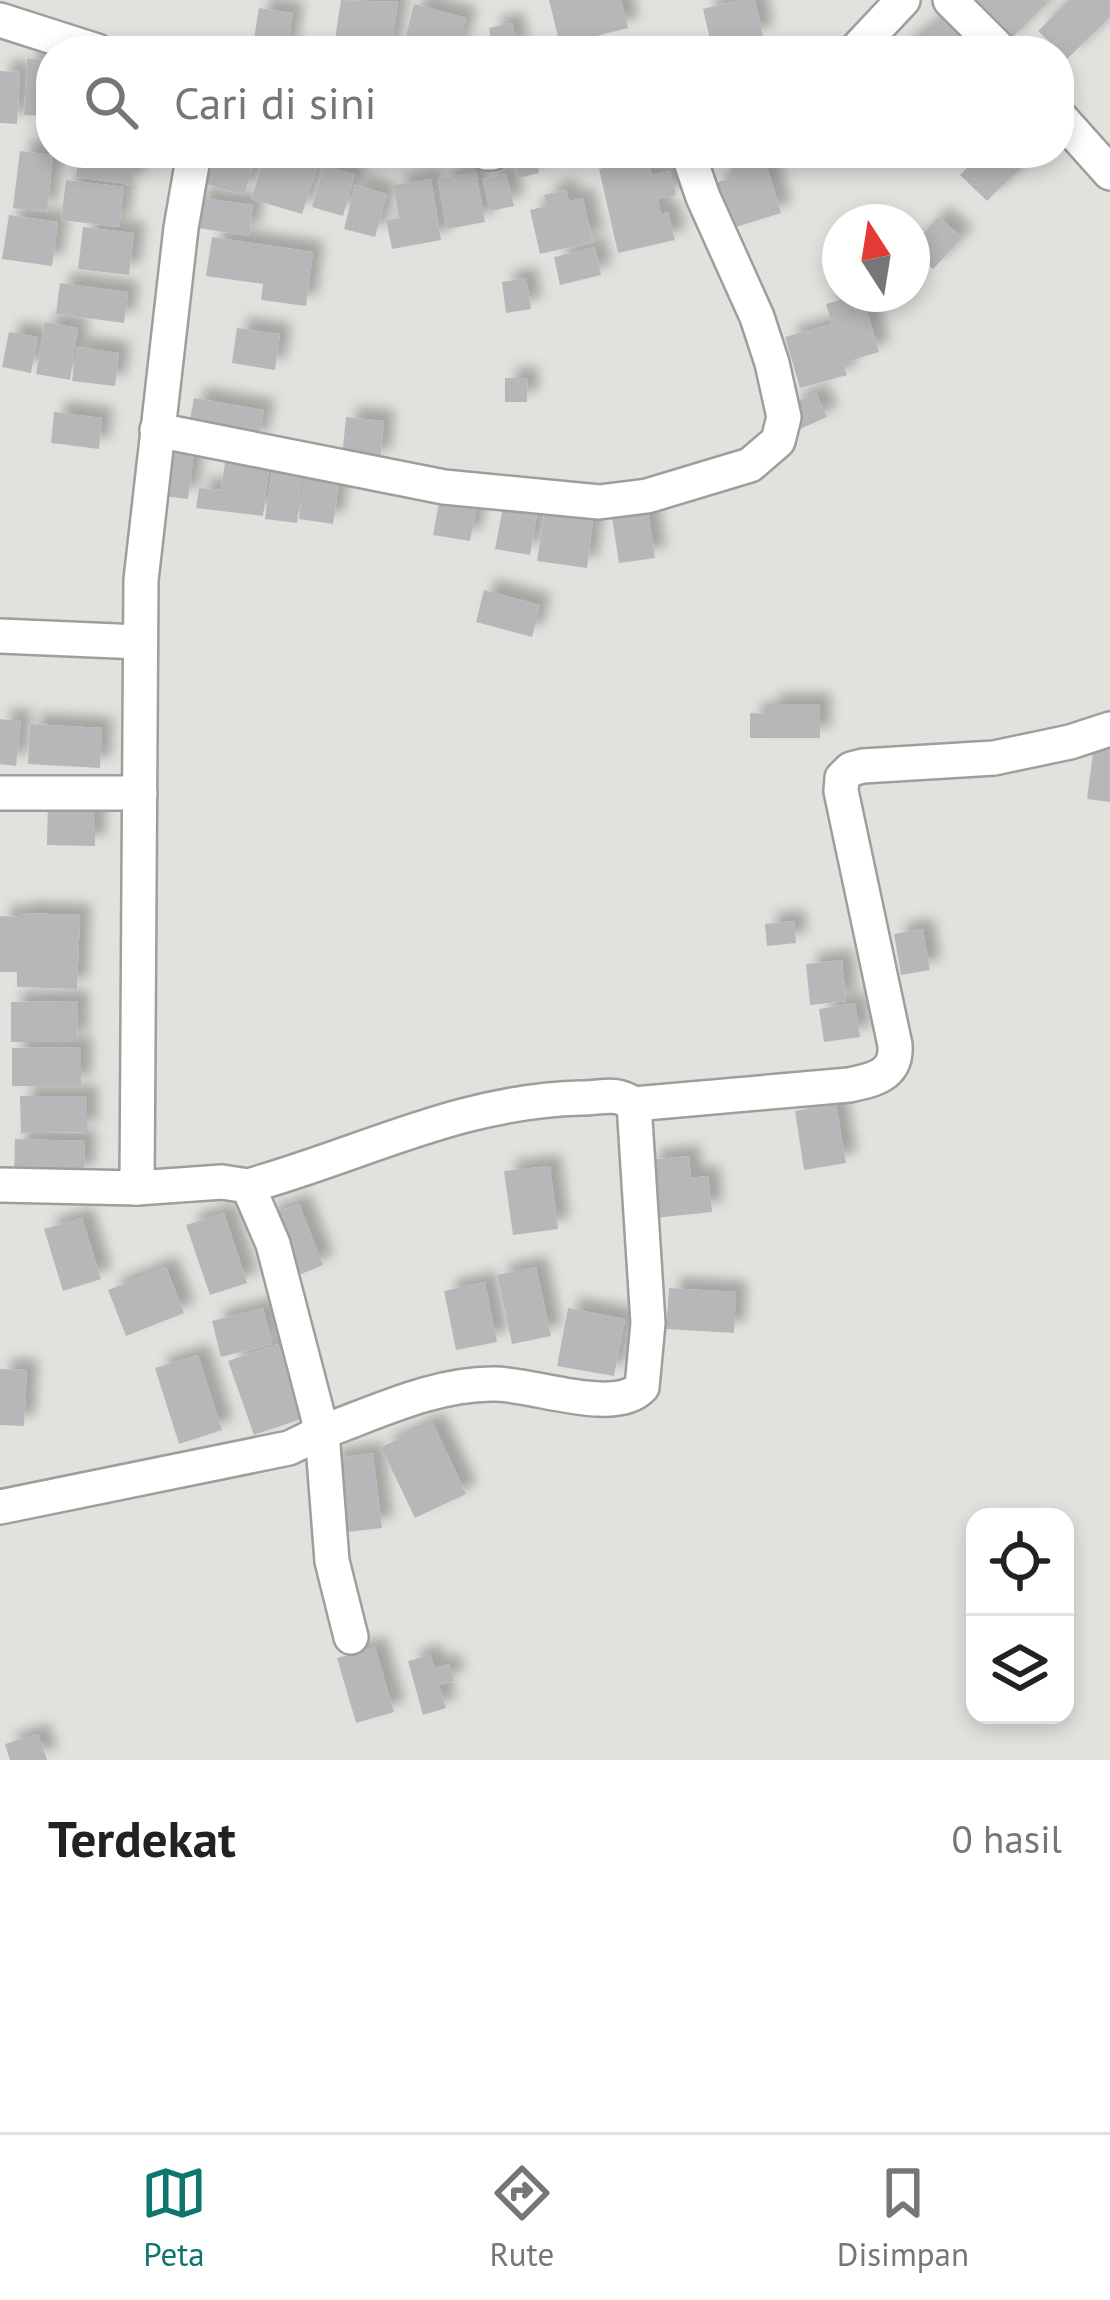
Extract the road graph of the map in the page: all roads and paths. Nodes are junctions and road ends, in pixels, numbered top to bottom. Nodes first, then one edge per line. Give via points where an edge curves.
1 (950, 0) edge
2 (889, 8) edge
3 (0, 20) edge
4 (50, 36) edge
5 (867, 36) edge
6 (986, 36) edge
7 (1074, 133) edge
8 (191, 168) edge
9 (693, 168) edge
10 (1110, 173) edge
11 (157, 430) junction
12 (0, 636) edge
13 (140, 642) junction
14 (1110, 728) edge
15 (0, 793) edge
16 (140, 793) junction
17 (634, 1104) junction
18 (0, 1185) edge
19 (248, 1186) junction
20 (137, 1188) junction
21 (322, 1432) junction
22 (0, 1507) edge
23 (351, 1637) dead end

1 - 6 street
2 - 5 street
3 - 4 street
7 - 10 street
8 - 11 street
9 - 11 street via 757,316 784,417 778,441 749,465 599,502 444,487
11 - 13 street
12 - 13 street
13 - 16 street
14 - 17 street via 994,758 863,766 842,778 895,1045 884,1076
15 - 16 street
16 - 20 street
17 - 19 street via 619,1095 537,1099 463,1113
17 - 21 street via 648,1323 638,1393 598,1399 496,1384 448,1388
18 - 20 street
19 - 20 street
19 - 21 street via 273,1244
21 - 22 street via 290,1448
21 - 23 street via 332,1561

